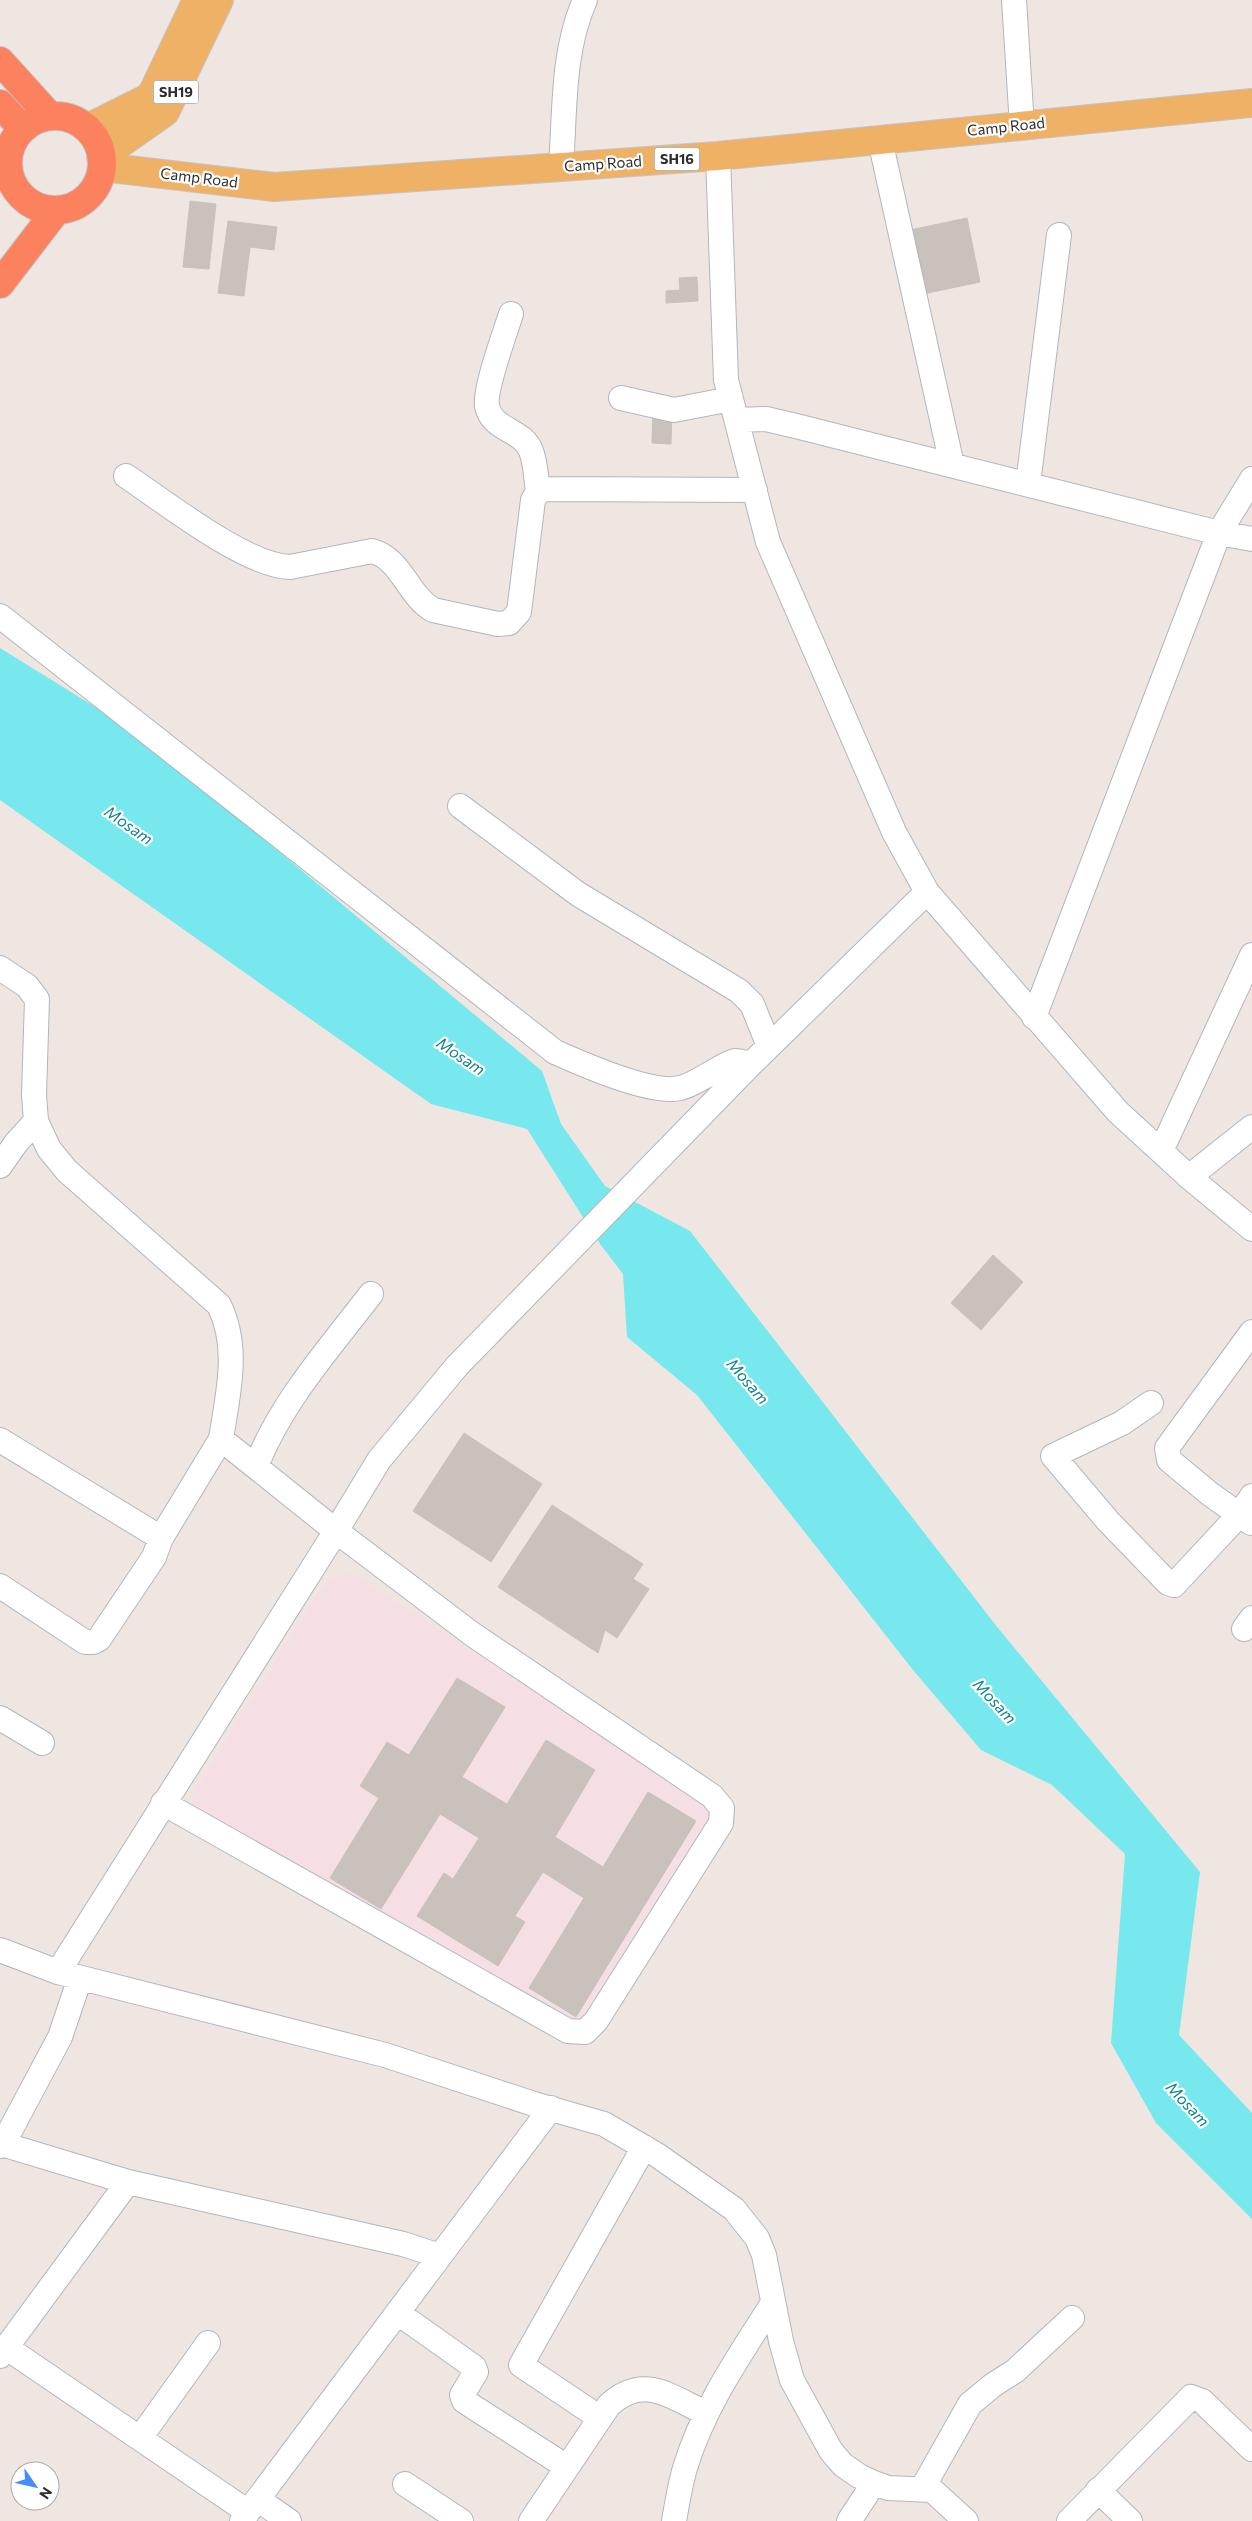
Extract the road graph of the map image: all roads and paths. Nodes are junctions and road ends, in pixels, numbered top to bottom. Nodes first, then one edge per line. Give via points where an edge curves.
1 (197, 0) edge
2 (219, 0) edge
3 (585, 0) edge
4 (1014, 0) edge
5 (189, 42) junction
6 (0, 61) edge
7 (1252, 102) edge
8 (0, 104) edge
9 (48, 114) junction
10 (1022, 126) junction
11 (22, 128) junction
12 (88, 128) junction
13 (880, 140) junction
14 (718, 156) junction
15 (102, 162) junction
16 (561, 167) junction
17 (4, 178) edge
18 (56, 211) junction
19 (1059, 235) dead end
20 (0, 284) edge
21 (511, 314) dead end
22 (621, 398) dead end
23 (734, 410) junction
24 (952, 465) junction
25 (126, 476) dead end
26 (1252, 480) edge
27 (1028, 484) junction
28 (755, 490) junction
29 (538, 492) junction
30 (1219, 532) junction
31 (1252, 539) edge
32 (0, 616) edge
33 (460, 806) dead end
34 (927, 892) junction
35 (1252, 955) edge
36 (0, 968) edge
37 (1034, 1017) junction
38 (768, 1046) junction
39 (751, 1064) junction
40 (36, 1121) junction
41 (1252, 1127) edge
42 (1161, 1151) junction
43 (0, 1166) edge
44 (1189, 1177) junction
45 (1252, 1229) edge
46 (371, 1294) dead end
47 (1252, 1332) edge
48 (1151, 1403) dead end
49 (221, 1439) junction
50 (0, 1440) edge
51 (256, 1466) junction
52 (1248, 1511) edge
53 (336, 1531) junction
54 (161, 1538) junction
55 (0, 1586) edge
56 (0, 1718) edge
57 (42, 1743) dead end
58 (163, 1803) junction
59 (0, 1950) edge
60 (58, 1972) junction
61 (80, 1978) junction
62 (551, 2108) junction
63 (1, 2145) edge
64 (644, 2148) junction
65 (128, 2182) junction
66 (440, 2256) junction
67 (773, 2303) junction
68 (398, 2313) junction
69 (1072, 2318) dead end
70 (208, 2343) dead end
71 (3, 2352) edge
72 (706, 2413) junction
73 (600, 2418) junction
74 (140, 2438) junction
75 (1252, 2449) edge
76 (567, 2468) junction
77 (874, 2483) junction
78 (405, 2484) dead end
79 (922, 2489) junction
80 (1098, 2490) junction
81 (249, 2512) edge
82 (289, 2521) edge
83 (461, 2521) edge
84 (531, 2521) edge
85 (674, 2521) edge
86 (849, 2521) edge
87 (966, 2521) edge
88 (1069, 2521) edge
89 (1130, 2521) edge

1 - 5 main road, SH19
2 - 5 main road, SH19
3 - 16 street via 568,58
4 - 10 street
5 - 12 main road, SH19 via 148,98
5 - 15 main road, SH19 via 165,112
6 - 9 highway
7 - 10 main road, Camp Road / SH16
8 - 11 highway
9 - 11 highway
9 - 12 highway via 64,116
10 - 13 main road, Camp Road / SH16
11 - 17 highway via 10,146
12 - 15 highway via 96,140
13 - 14 main road, Camp Road / SH16
13 - 24 street
14 - 16 main road, Camp Road / SH16
14 - 23 street via 726,380
15 - 16 main road, Camp Road / SH16 via 274,187
15 - 18 highway via 99,181 82,202
17 - 18 highway via 29,204
18 - 20 highway
19 - 27 street
21 - 29 street via 486,405 491,418 500,427 516,434 531,451
22 - 23 street via 674,410
23 - 24 street
23 - 28 street
24 - 27 street
25 - 29 street via 227,544 255,558 290,566 377,552 391,560 424,605 433,610 498,624 509,623 519,612 533,500
26 - 30 street
27 - 30 street
28 - 29 street via 546,489
28 - 34 street via 768,542 894,832
30 - 31 street
30 - 37 street
32 - 39 street via 555,1052 658,1089 679,1089 703,1080 733,1062
33 - 38 street via 578,894 740,991 752,1004
34 - 37 street
34 - 38 street
35 - 42 street
36 - 40 street via 27,986 37,999
37 - 42 street via 1118,1112
38 - 39 street
39 - 53 street via 457,1366 379,1460
40 - 43 street
40 - 49 street via 49,1149 67,1170 219,1305 227,1322 232,1348
41 - 44 street
42 - 44 street
44 - 45 street
46 - 51 street via 283,1409
47 - 52 street via 1167,1448 1169,1460
48 - 52 street via 1122,1423 1056,1453 1054,1459 1108,1521 1174,1585
49 - 51 street
49 - 54 street
50 - 54 street
51 - 53 street
53 - 58 street
53 - 58 street via 472,1634 712,1796 722,1808 721,1823 596,2020 585,2032 568,2030
54 - 55 street via 154,1557 99,1639 93,1642 84,1642
56 - 57 street
58 - 60 street
59 - 60 street
60 - 61 street
61 - 62 street via 385,2055
61 - 63 street via 60,2037
62 - 64 street via 604,2124
62 - 66 street
63 - 65 street
64 - 67 street via 712,2192 734,2209 749,2227 764,2256
64 - 73 street via 521,2365
65 - 66 street via 402,2244
65 - 71 street
66 - 68 street
67 - 72 street
67 - 77 street via 792,2380 818,2430 843,2465
68 - 76 street via 474,2367 476,2372 462,2395 464,2401
68 - 81 street
69 - 79 street via 1015,2371 970,2404
70 - 74 street
71 - 74 street
72 - 73 street via 644,2388 622,2393
72 - 85 street via 685,2469
73 - 76 street
74 - 81 street
75 - 80 street via 1202,2401 1191,2397
76 - 84 street
77 - 79 street via 888,2488
77 - 86 street
78 - 83 street
79 - 87 street via 932,2490
80 - 88 street
80 - 89 street
81 - 82 street

